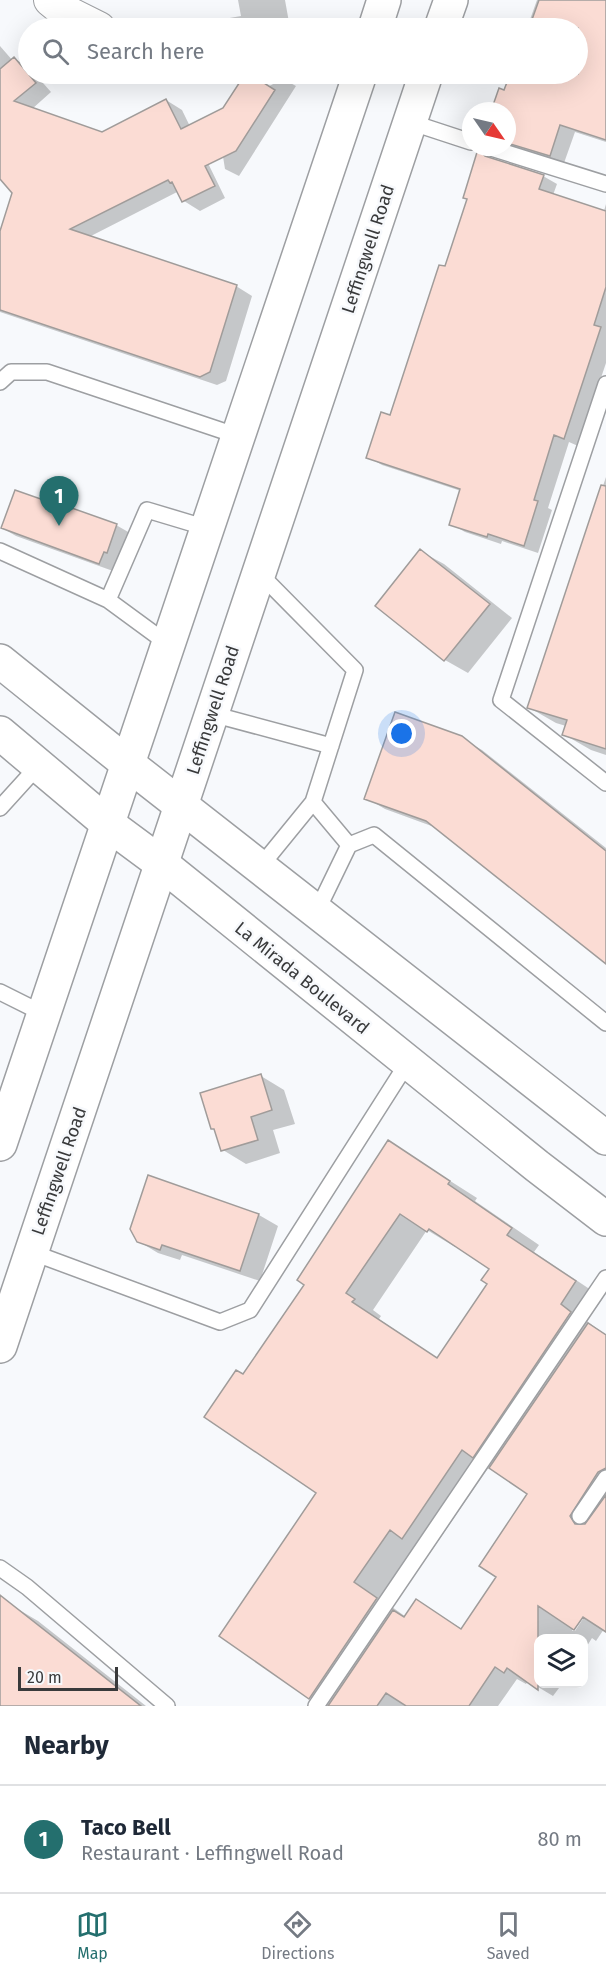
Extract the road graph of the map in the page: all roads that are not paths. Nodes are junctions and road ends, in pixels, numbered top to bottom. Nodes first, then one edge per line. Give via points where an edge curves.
1 (50, 0) edge
2 (384, 0) edge
3 (451, 0) edge
4 (79, 18) edge
5 (378, 18) edge
6 (445, 18) edge
7 (357, 84) edge
8 (423, 84) edge
9 (410, 122) junction
10 (462, 139) edge
11 (516, 156) edge
12 (606, 184) edge
13 (0, 382) edge
14 (606, 384) edge
15 (238, 436) junction
16 (207, 528) junction
17 (0, 551) edge
18 (259, 573) junction
19 (108, 600) junction
20 (168, 644) junction
21 (0, 661) edge
22 (212, 714) junction
23 (0, 733) edge
24 (331, 746) junction
25 (128, 764) junction
26 (39, 765) junction
27 (606, 783) edge
28 (313, 802) junction
29 (181, 806) junction
30 (0, 808) edge
31 (108, 824) junction
32 (349, 845) junction
33 (162, 864) junction
34 (260, 867) junction
35 (317, 911) junction
36 (0, 992) edge
37 (44, 1014) junction
38 (606, 1023) edge
39 (408, 1062) junction
40 (606, 1138) edge
41 (0, 1144) edge
42 (606, 1219) edge
43 (32, 1252) junction
44 (606, 1278) edge
45 (0, 1346) edge
46 (606, 1478) edge
47 (580, 1516) dead end
48 (0, 1568) edge
49 (166, 1706) edge
50 (316, 1706) edge

1 - 4 street
2 - 5 main road
3 - 6 main road
7 - 15 main road
8 - 9 main road, Leffingwell Road
9 - 10 lane
9 - 18 main road, Leffingwell Road
11 - 12 lane
13 - 15 lane via 11,372 47,372
14 - 27 lane via 501,700
15 - 16 main road
16 - 19 lane via 147,510
16 - 20 main road
17 - 19 lane
18 - 22 main road, Leffingwell Road
18 - 24 lane via 356,670
19 - 20 lane
20 - 25 main road
21 - 25 main road
22 - 24 lane
22 - 29 main road, Leffingwell Road
23 - 26 main road, La Mirada Boulevard
24 - 28 lane
25 - 29 main road
25 - 31 main road
26 - 30 lane
26 - 31 main road, La Mirada Boulevard
28 - 32 lane
28 - 34 lane
29 - 33 main road, Leffingwell Road
29 - 34 main road
31 - 33 main road, La Mirada Boulevard
31 - 37 main road
32 - 35 lane
32 - 38 lane via 374,835
33 - 39 main road, La Mirada Boulevard
33 - 43 main road, Leffingwell Road
34 - 35 main road
35 - 40 main road
36 - 37 lane
37 - 41 main road
39 - 42 main road, La Mirada Boulevard
39 - 43 lane via 250,1310 220,1322
43 - 45 main road, Leffingwell Road
44 - 50 lane
46 - 47 lane
48 - 49 lane

